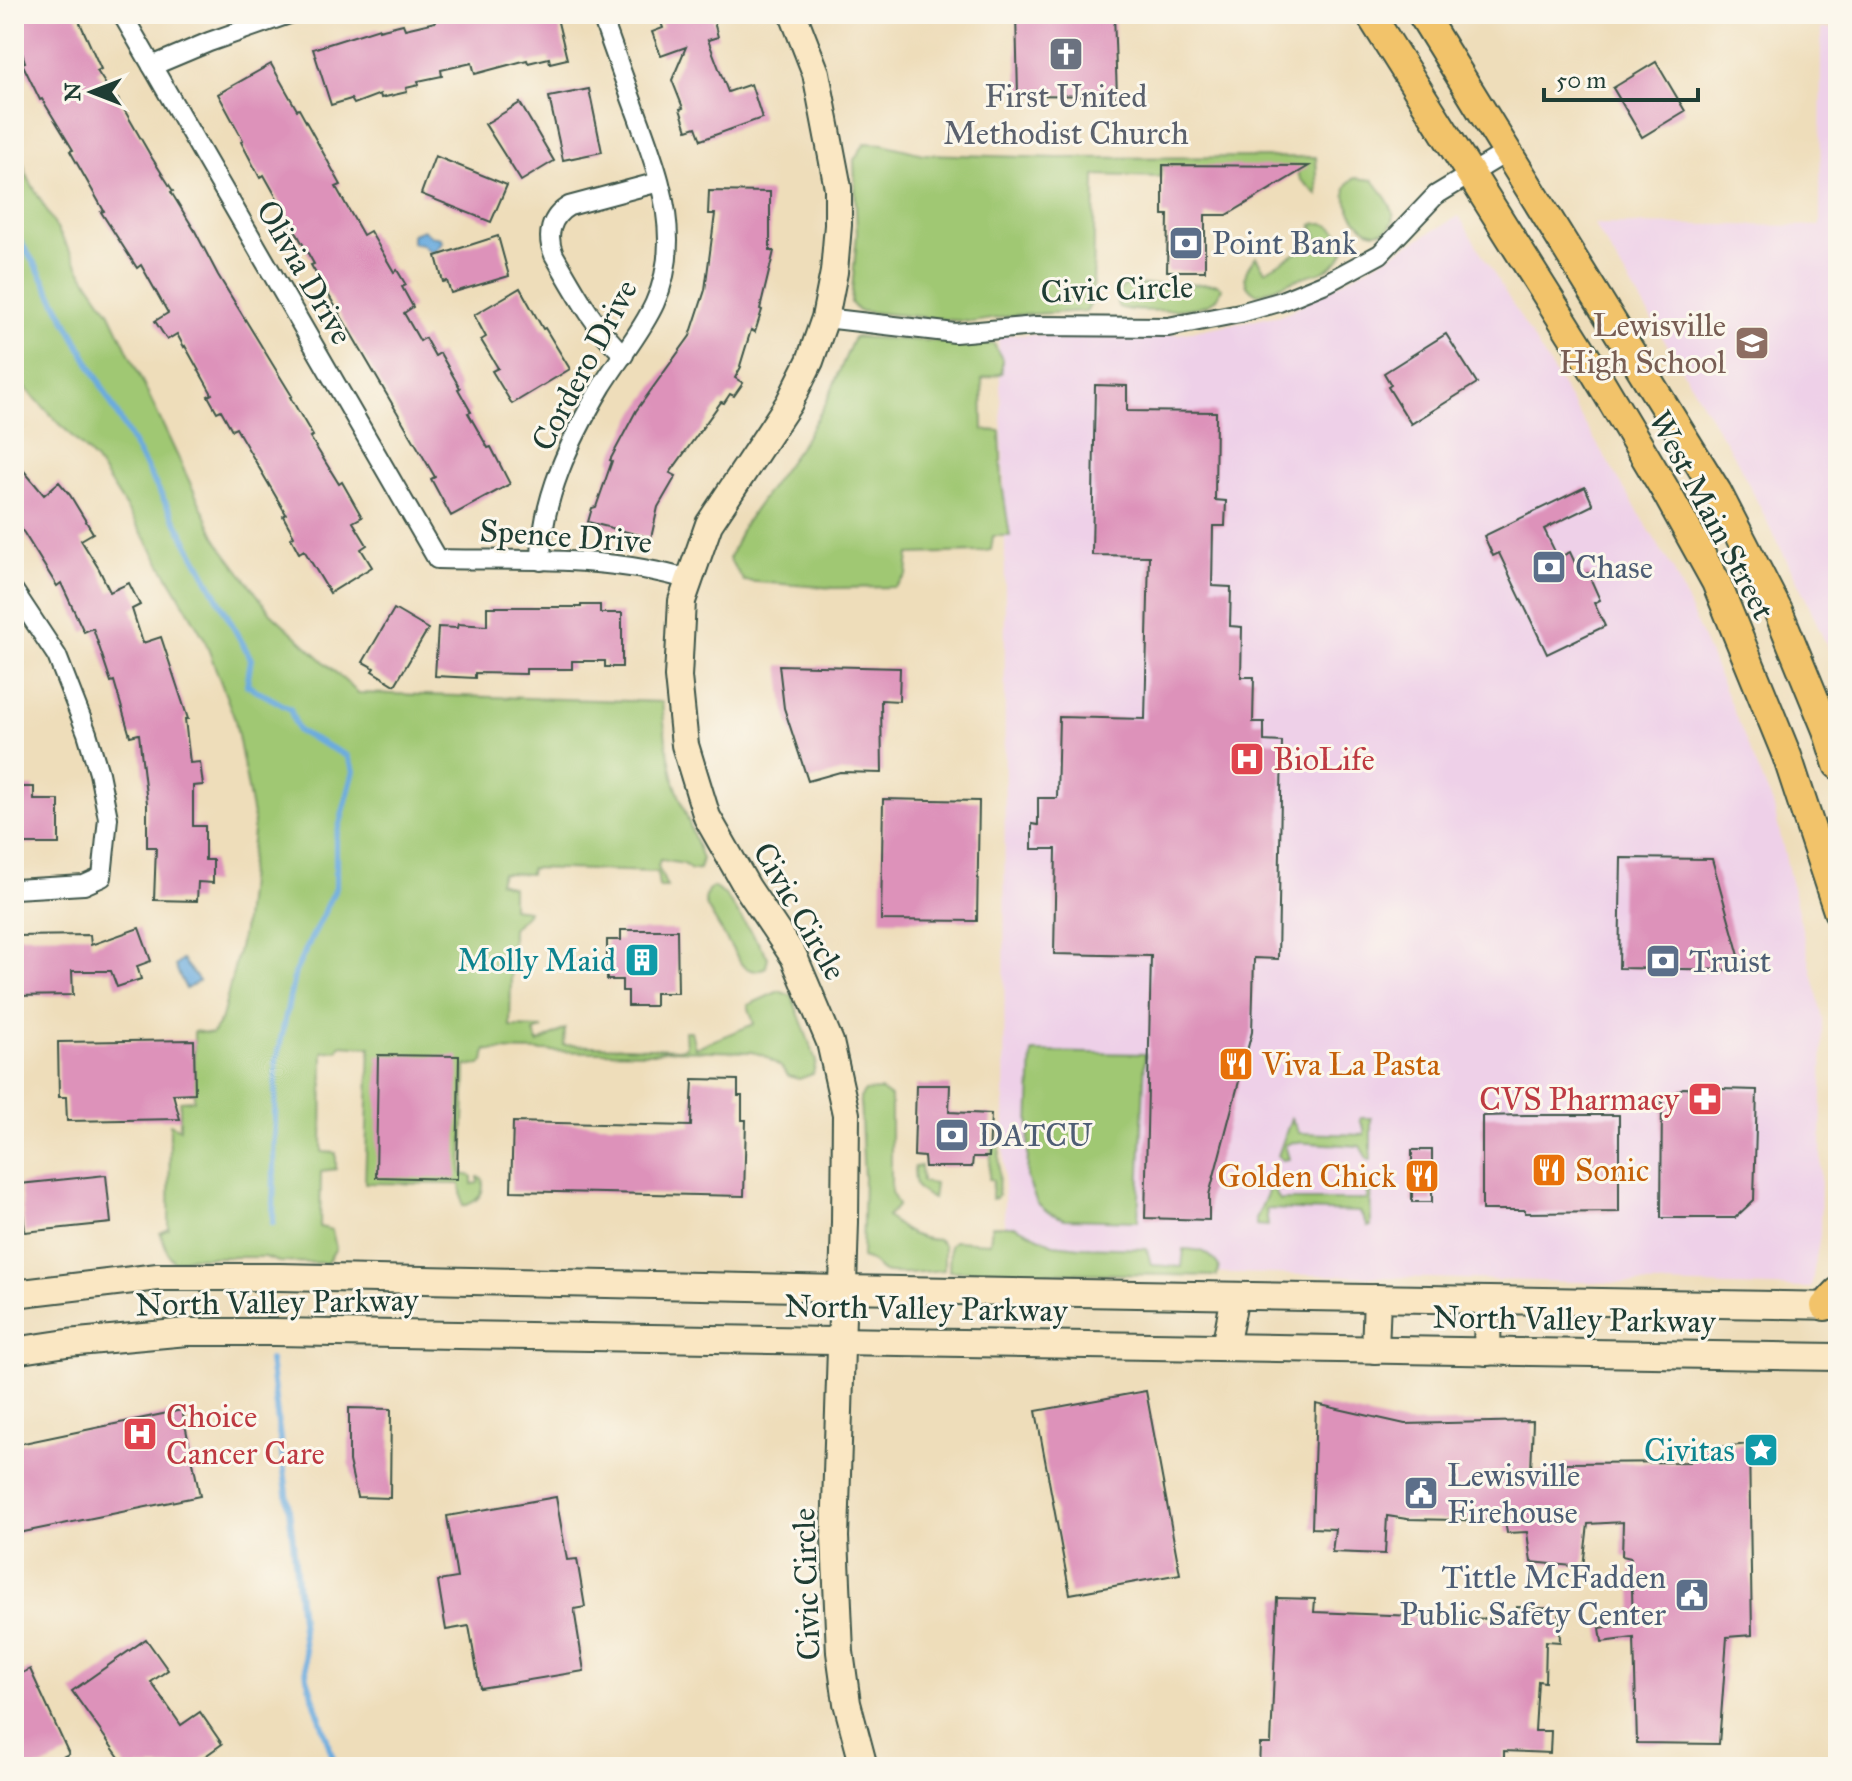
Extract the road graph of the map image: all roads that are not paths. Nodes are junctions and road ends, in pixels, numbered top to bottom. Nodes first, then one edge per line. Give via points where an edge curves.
1 (122, 14) edge
2 (289, 14) edge
3 (601, 14) edge
4 (793, 14) edge
5 (1370, 14) edge
6 (1422, 14) edge
7 (152, 66) junction
8 (1507, 152) junction
9 (1471, 174) junction
10 (659, 182) junction
11 (825, 318) junction
12 (624, 355) junction
13 (437, 559) joint
14 (541, 561) junction
15 (690, 580) junction
16 (14, 591) edge
17 (1797, 659) junction
18 (1753, 673) junction
19 (1838, 765) edge
20 (14, 889) edge
21 (1838, 911) edge
22 (843, 1289) junction
23 (14, 1294) edge
24 (1235, 1296) junction
25 (1377, 1298) junction
26 (1488, 1301) junction
27 (1834, 1302) edge
28 (841, 1341) junction
29 (1225, 1347) junction
30 (1375, 1350) junction
31 (14, 1351) edge
32 (1487, 1352) junction
33 (1838, 1357) edge
34 (864, 1767) edge

1 - 7 street, Olivia Drive
2 - 7 street
3 - 10 street, Cordero Drive
4 - 11 main road, Civic Circle via 816,73 838,188 834,272
5 - 9 main road, West Main Street
6 - 8 main road, West Main Street
7 - 13 street, Olivia Drive
8 - 9 street, Civic Circle
8 - 17 main road, West Main Street via 1717,492
9 - 11 street, Civic Circle via 1436,195 1380,254 1328,282 1240,313 1168,327 1036,326 955,333
9 - 18 main road, West Main Street via 1664,488 1716,582
10 - 12 street, Cordero Drive via 668,239 663,280 645,325
10 - 12 street via 569,206 556,215 550,232 554,255 590,318
11 - 15 main road, Civic Circle via 789,403 709,524
12 - 14 street, Cordero Drive via 561,467
13 - 14 street, Spence Drive
14 - 15 street, Spence Drive via 629,565
15 - 22 main road, Civic Circle via 682,601 678,677 685,745 707,817 794,957 830,1042 846,1114
16 - 20 street via 57,656 87,733 108,818 102,877 84,885
17 - 18 main road
17 - 19 main road, West Main Street
18 - 21 main road, West Main Street via 1787,756
22 - 23 main road, North Valley Parkway via 173,1277
22 - 24 main road, North Valley Parkway
22 - 28 main road, Civic Circle
24 - 25 main road, North Valley Parkway
24 - 29 main road
25 - 26 main road, North Valley Parkway
25 - 30 main road
26 - 27 main road, North Valley Parkway
26 - 32 main road
28 - 29 main road, North Valley Parkway
28 - 31 main road, North Valley Parkway via 187,1332
28 - 34 main road, Civic Circle via 835,1537 840,1652
29 - 30 main road, North Valley Parkway
30 - 32 main road, North Valley Parkway
32 - 33 main road, North Valley Parkway

